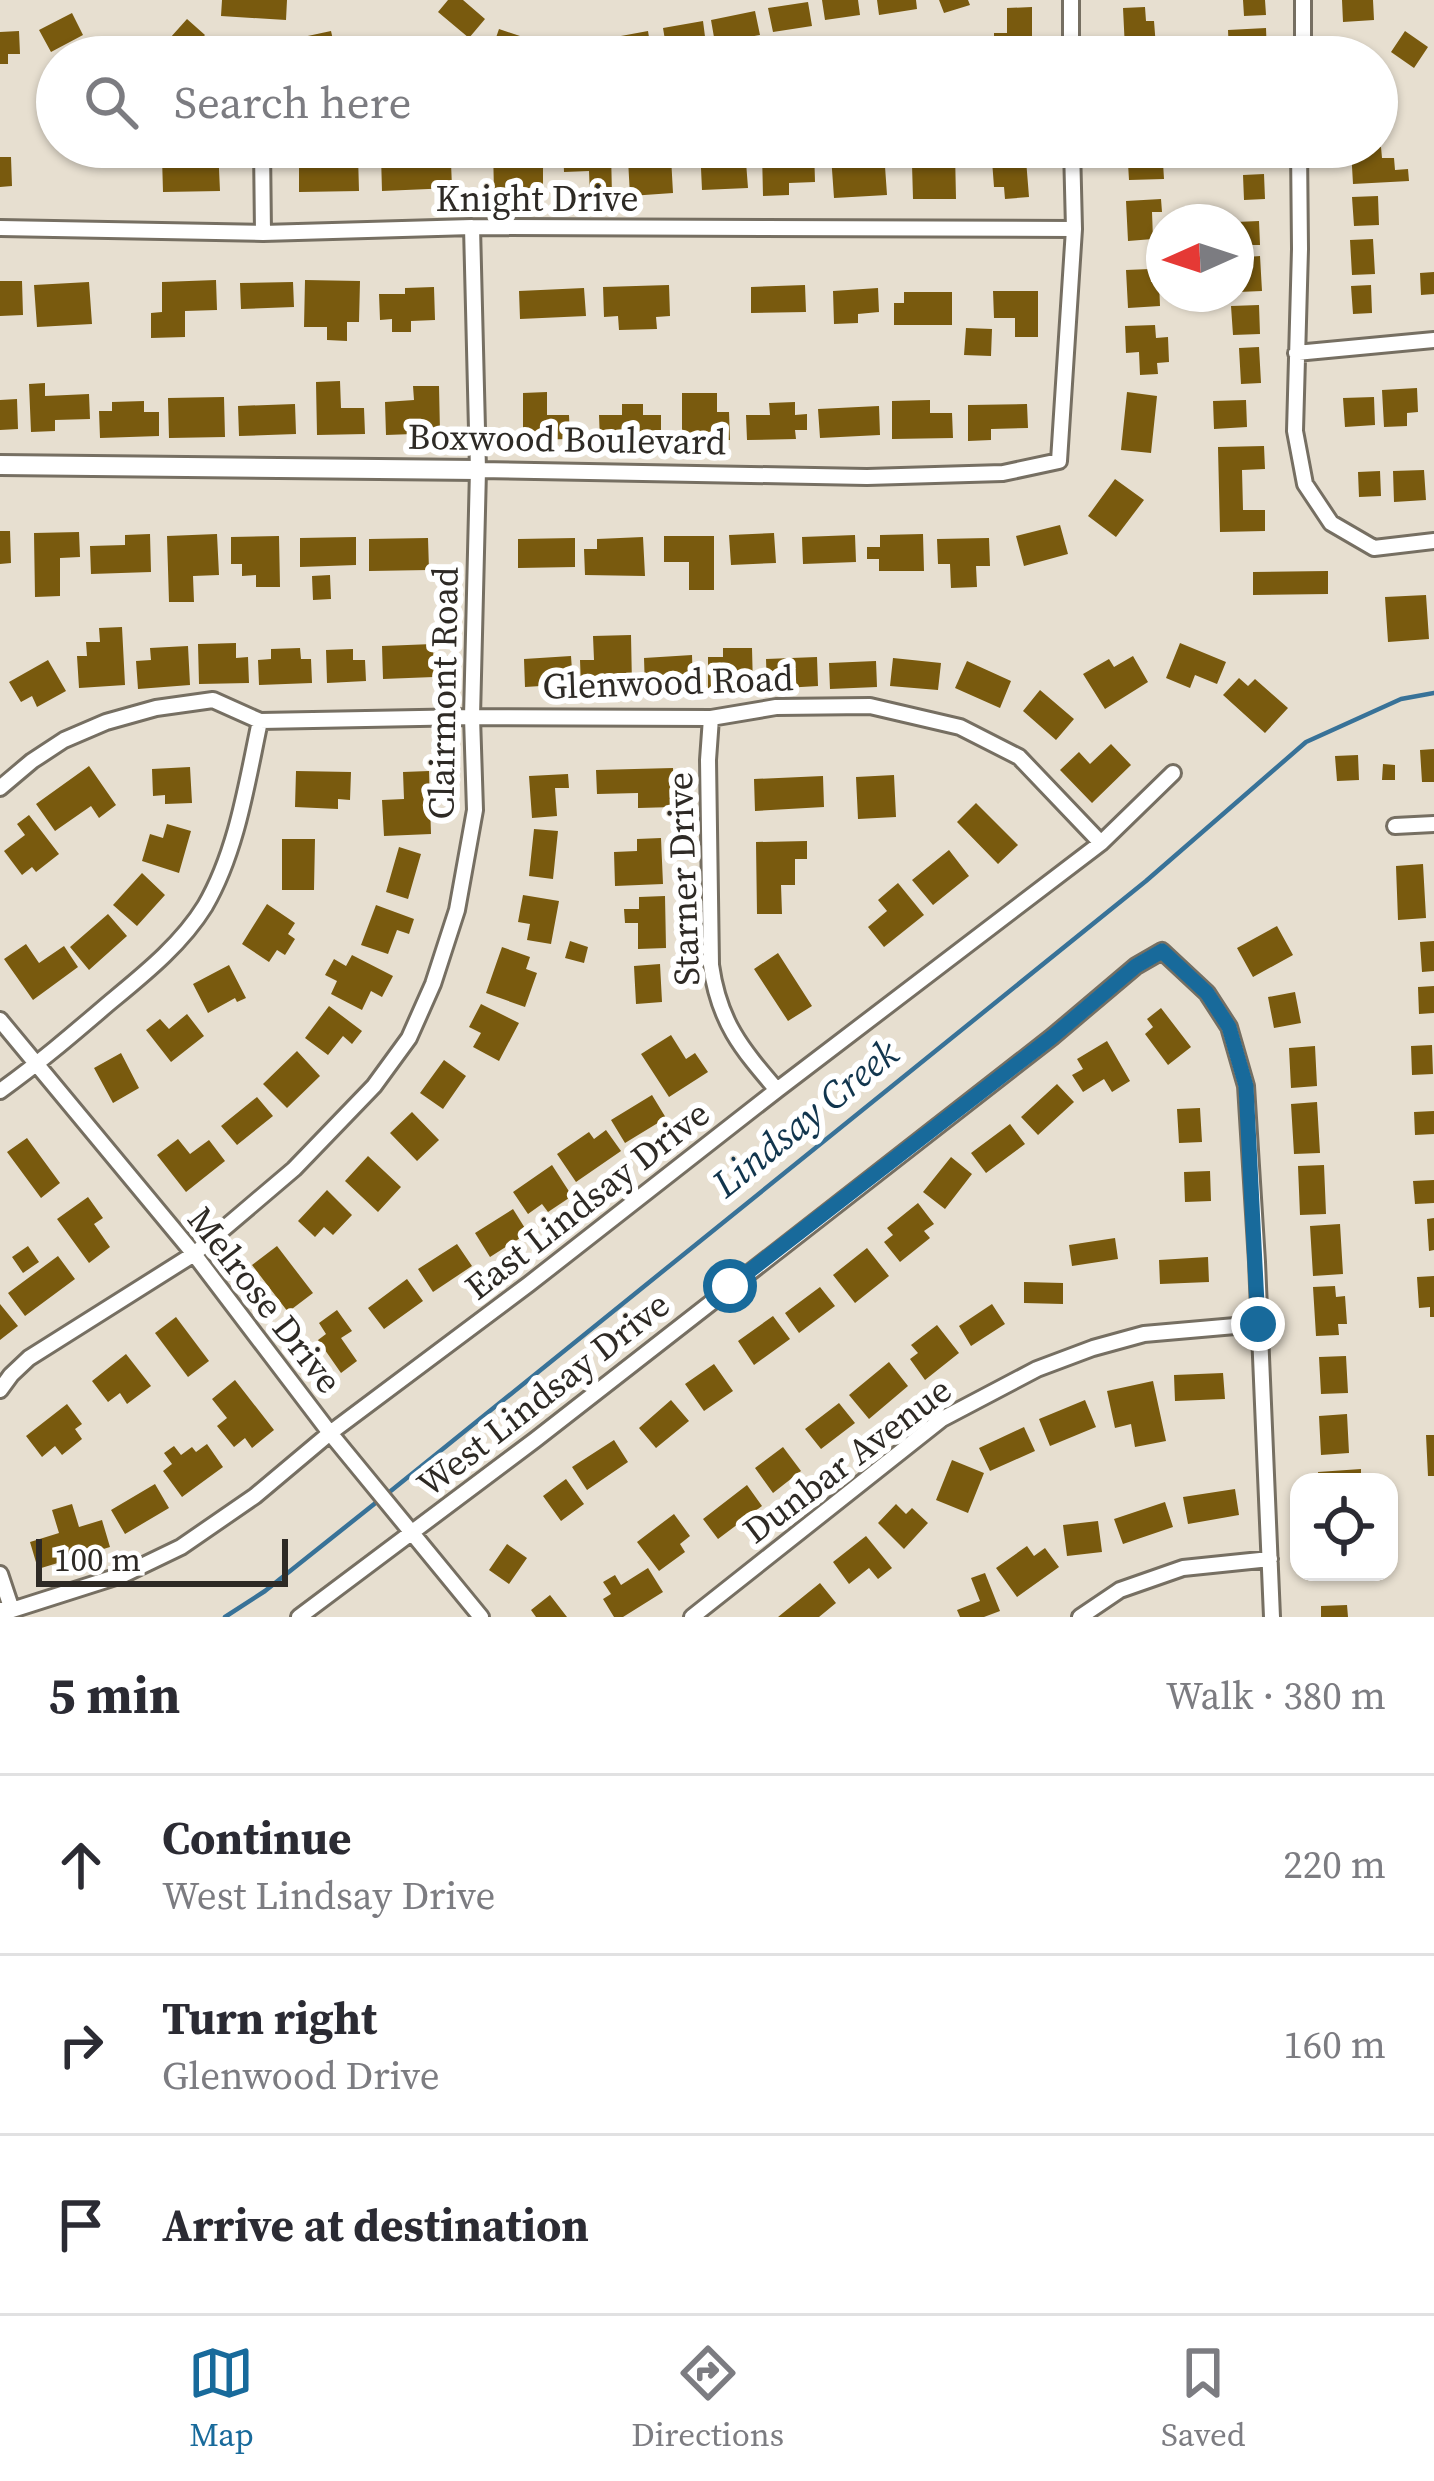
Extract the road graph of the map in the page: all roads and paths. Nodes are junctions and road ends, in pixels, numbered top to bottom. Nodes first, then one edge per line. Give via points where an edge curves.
1 (1071, 0) edge
2 (1303, 0) edge
3 (1071, 36) edge
4 (1304, 36) edge
5 (262, 168) edge
6 (1073, 168) edge
7 (1299, 168) edge
8 (472, 227) junction
9 (0, 228) edge
10 (1074, 229) junction
11 (263, 233) junction
12 (1434, 340) edge
13 (1296, 353) junction
14 (0, 465) edge
15 (478, 470) junction
16 (1434, 541) edge
17 (472, 717) junction
18 (711, 718) junction
19 (260, 721) junction
20 (1173, 772) dead end
21 (0, 788) edge
22 (1434, 824) edge
23 (1395, 826) dead end
24 (1102, 843) junction
25 (0, 1020) edge
26 (36, 1065) junction
27 (777, 1090) junction
28 (0, 1091) edge
29 (194, 1254) junction
30 (1258, 1324) junction
31 (0, 1390) edge
32 (330, 1433) junction
33 (412, 1532) junction
34 (1270, 1559) junction
35 (0, 1574) edge
36 (6, 1610) edge
37 (299, 1617) edge
38 (481, 1617) edge
39 (692, 1617) edge
40 (1080, 1617) edge
41 (1272, 1617) edge

1 - 3 street
2 - 4 street
5 - 11 street
6 - 10 street
7 - 13 street
8 - 10 street, Knight Drive
8 - 11 street, Knight Drive
8 - 15 street, Clairmont Road
9 - 11 street, Knight Drive
10 - 15 street, Boxwood Boulevard via 1059,461 1003,472 867,477
12 - 13 street
13 - 16 street via 1294,431 1305,484 1331,523 1374,548
14 - 15 street, Boxwood Boulevard
15 - 17 street, Clairmont Road
17 - 18 street, Glenwood Road
17 - 19 street, Glenwood Road
17 - 29 street, Clairmont Road via 475,810 457,910 409,1038 294,1169
18 - 24 street, Glenwood Road via 776,707 870,706 960,727 1019,757
18 - 27 street, Starner Drive via 714,990 736,1042
19 - 21 street, Glenwood Road via 213,700 156,708 64,740
19 - 26 street via 241,810 205,906 146,973
20 - 24 street, East Lindsay Drive
22 - 23 street
24 - 27 street, East Lindsay Drive
25 - 26 street, Melrose Drive
26 - 28 street
26 - 29 street, Melrose Drive
27 - 32 street, East Lindsay Drive
29 - 31 street, Clairmont Road via 29,1358
29 - 32 street, Melrose Drive
30 - 33 street, West Lindsay Drive via 1246,1086 1229,1027 1162,951
30 - 34 street
30 - 39 street, Dunbar Avenue via 1144,1334 1037,1369 942,1419
32 - 33 street, Melrose Drive
32 - 36 street, East Lindsay Drive via 182,1546 124,1574
33 - 37 street, West Lindsay Drive
33 - 38 street, Melrose Drive
34 - 40 street via 1183,1568 1120,1590
34 - 41 street
35 - 36 street

